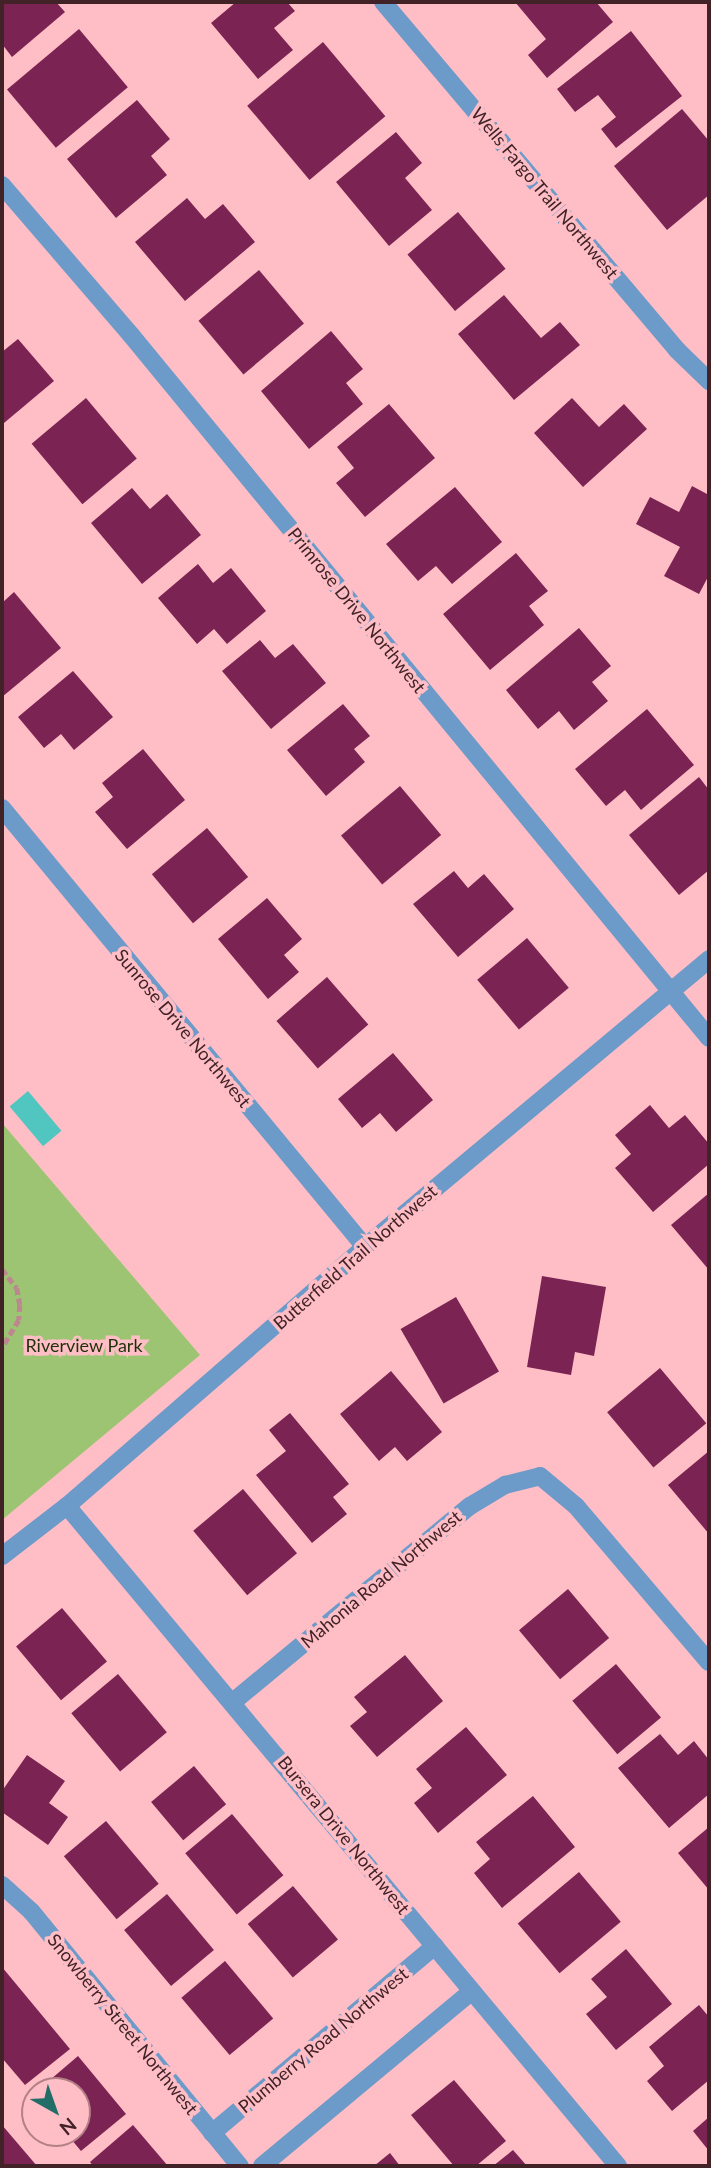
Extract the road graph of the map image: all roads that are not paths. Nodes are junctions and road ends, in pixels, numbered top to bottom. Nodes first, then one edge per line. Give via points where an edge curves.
1 (383, 2) edge
2 (2, 185) edge
3 (709, 381) edge
4 (2, 808) edge
5 (709, 959) edge
6 (671, 992) junction
7 (709, 1038) edge
8 (365, 1247) junction
9 (67, 1506) junction
10 (2, 1556) edge
11 (709, 1662) edge
12 (234, 1701) junction
13 (2, 1885) edge
14 (435, 1946) junction
15 (472, 1992) junction
16 (212, 2133) junction
17 (240, 2166) edge
18 (262, 2166) edge
19 (618, 2166) edge

1 - 3 street, Wells Fargo Trail Northwest via 677,350
2 - 6 street, Primrose Drive Northwest via 131,335
4 - 8 street, Sunrose Drive Northwest
5 - 6 street, Butterfield Trail Northwest
6 - 7 street, Primrose Drive Northwest
6 - 8 street, Butterfield Trail Northwest
8 - 9 street, Butterfield Trail Northwest
9 - 10 street, Butterfield Trail Northwest
9 - 12 street, Bursera Drive Northwest
11 - 12 street, Mahonia Road Northwest via 576,1506 540,1476 505,1485 470,1506
12 - 14 street, Bursera Drive Northwest
13 - 16 street, Snowberry Street Northwest via 31,1911
14 - 15 street, Bursera Drive Northwest
14 - 16 street, Plumberry Road Northwest
15 - 18 street
15 - 19 street, Bursera Drive Northwest
16 - 17 street, Snowberry Street Northwest

